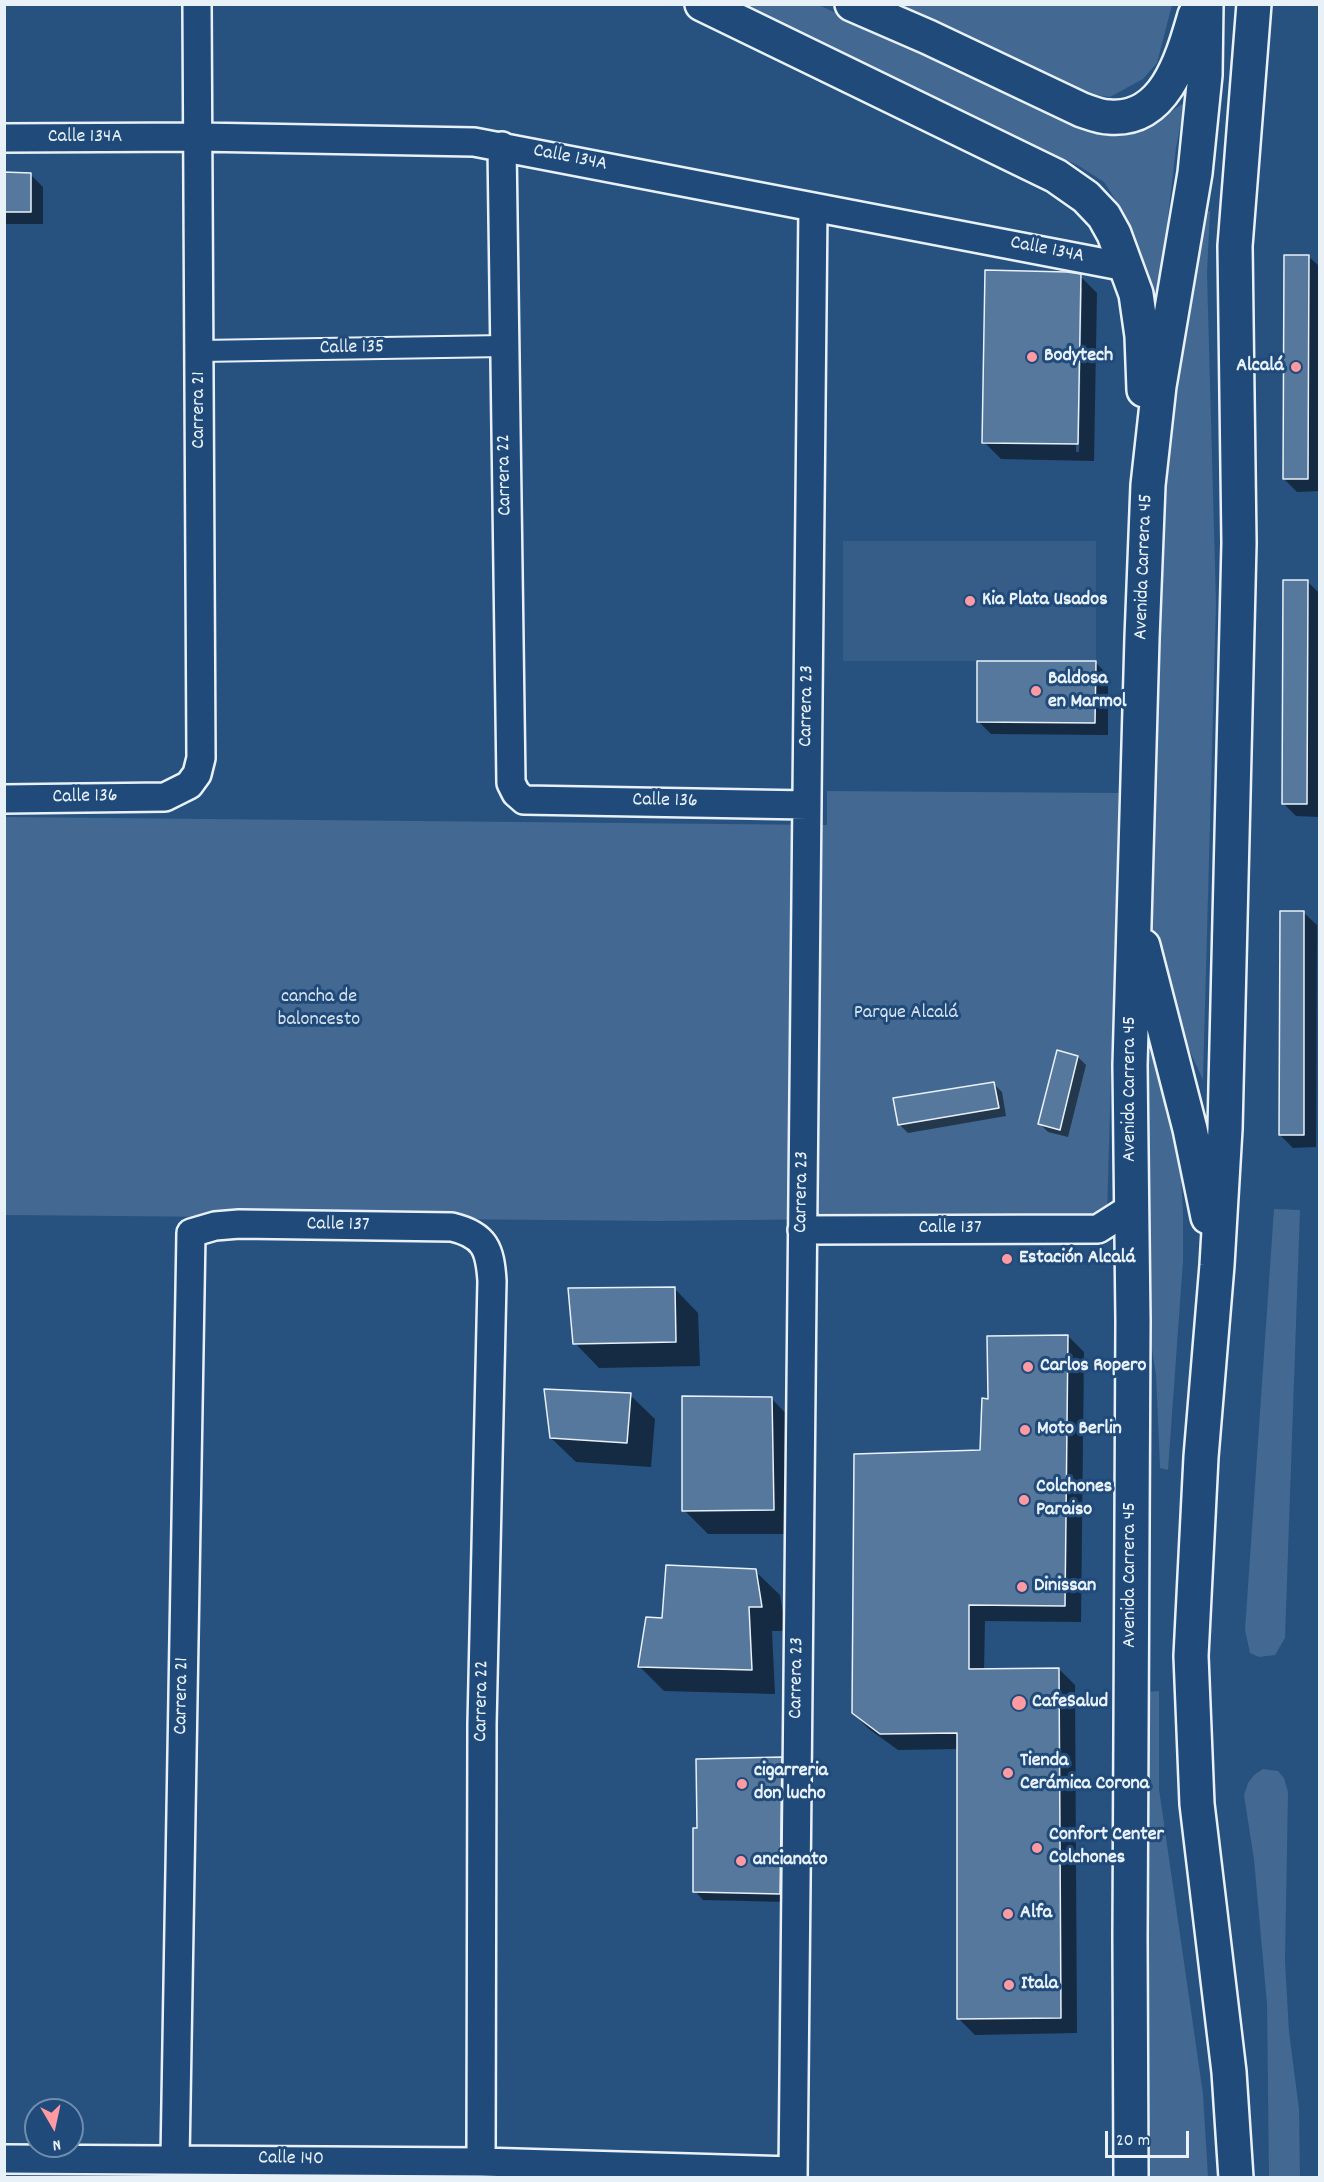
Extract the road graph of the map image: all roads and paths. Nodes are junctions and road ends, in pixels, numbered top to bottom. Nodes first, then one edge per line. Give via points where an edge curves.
1 (196, 4) edge
2 (702, 4) edge
3 (852, 4) edge
4 (1198, 4) edge
5 (1206, 4) edge
6 (1254, 4) edge
7 (198, 137) junction
8 (4, 138) edge
9 (502, 146) junction
10 (813, 207) junction
11 (1126, 267) junction
12 (504, 346) junction
13 (200, 351) junction
14 (1148, 485) junction
15 (165, 797) joint
16 (4, 799) edge
17 (524, 800) joint
18 (807, 805) junction
19 (1135, 897) junction
20 (1131, 1208) junction
21 (1098, 1229) junction
22 (802, 1230) junction
23 (191, 1233) joint
24 (483, 1242) joint
25 (1132, 1250) junction
26 (1217, 1265) junction
27 (4, 2159) edge
28 (175, 2159) junction
29 (481, 2162) junction
30 (793, 2174) edge
31 (1131, 2178) edge
32 (1236, 2178) edge

1 - 7 street, Carrera 21
2 - 11 highway via 1056,176 1086,197 1104,216
3 - 4 highway via 1082,110 1109,117 1138,112 1163,93 1173,79
5 - 14 highway, Avenida Carrera 45 via 1205,75 1196,173 1160,386
6 - 26 highway via 1235,246 1239,543 1225,1129
7 - 8 street, Calle 134A
7 - 9 street, Calle 134A via 474,142
7 - 13 street, Carrera 21
9 - 10 street, Calle 134A
9 - 12 street, Carrera 22
10 - 11 street, Calle 134A
10 - 18 street, Carrera 23
11 - 14 highway via 1136,294 1142,336
12 - 13 street, Calle 135
12 - 17 street, Carrera 22 via 511,783
13 - 15 street, Carrera 21 via 201,758 189,785
14 - 19 highway, Avenida Carrera 45
15 - 16 street, Calle 136
17 - 18 street, Calle 136
18 - 22 street, Carrera 23
19 - 20 highway, Avenida Carrera 45
19 - 26 highway via 1144,950 1190,1129
20 - 21 street
20 - 25 highway, Avenida Carrera 45
21 - 22 street, Calle 137
21 - 25 street
22 - 30 street, Carrera 23
23 - 24 street, Calle 137 via 239,1224 452,1227 470,1232
23 - 28 street, Carrera 21
24 - 29 street, Carrera 22 via 490,1258 492,1281 482,1724
25 - 31 highway, Avenida Carrera 45
26 - 32 highway via 1201,1457 1191,1656 1197,1804 1229,2072
27 - 28 street, Calle 140
28 - 29 street, Calle 140
29 - 30 street, Calle 140

